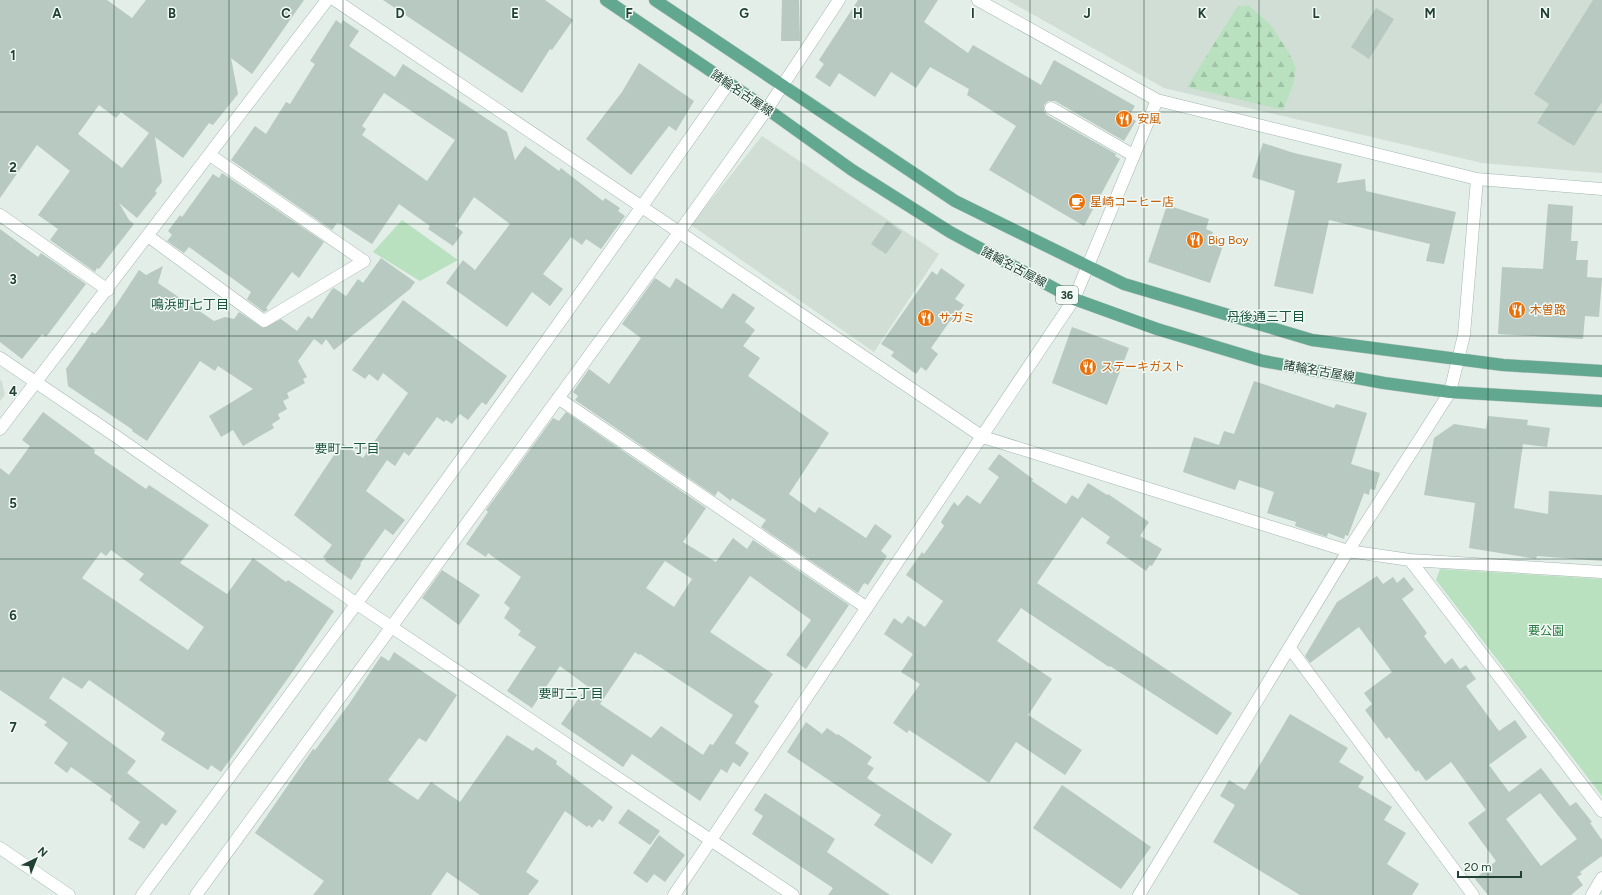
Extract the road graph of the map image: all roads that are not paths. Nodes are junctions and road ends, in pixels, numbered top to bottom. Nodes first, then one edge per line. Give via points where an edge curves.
1 (327, 0) edge
2 (335, 0) edge
3 (606, 0) edge
4 (655, 0) edge
5 (839, 0) edge
6 (978, 0) edge
7 (728, 84) junction
8 (783, 86) junction
9 (1157, 100) junction
10 (1051, 108) dead end
11 (767, 109) junction
12 (210, 155) junction
13 (1133, 155) junction
14 (1477, 179) junction
15 (1602, 188) edge
16 (642, 206) junction
17 (0, 215) edge
18 (680, 231) junction
19 (148, 236) junction
20 (1088, 267) junction
21 (108, 290) junction
22 (1074, 299) junction
23 (0, 358) edge
24 (1458, 359) junction
25 (1602, 371) edge
26 (36, 383) junction
27 (1450, 392) junction
28 (558, 398) junction
29 (1602, 401) edge
30 (0, 429) edge
31 (983, 437) junction
32 (1348, 551) junction
33 (1410, 560) junction
34 (1602, 572) edge
35 (357, 604) junction
36 (867, 608) junction
37 (391, 626) junction
38 (1290, 648) junction
39 (1602, 811) edge
40 (710, 841) junction
41 (0, 848) edge
42 (1602, 878) edge
43 (69, 895) edge
44 (142, 895) edge
45 (196, 895) edge
46 (674, 895) edge
47 (793, 895) edge
48 (1139, 895) edge
49 (1473, 895) edge
50 (1592, 895) edge

1 - 12 street
2 - 16 street
3 - 7 main road, 諸輪名古屋線 / 36
4 - 8 main road
5 - 8 street
6 - 9 street
7 - 11 main road, 諸輪名古屋線 / 36
7 - 16 street
8 - 11 street
8 - 20 main road via 955,202
9 - 13 street
9 - 14 street
10 - 13 street
11 - 18 street
11 - 22 main road, 諸輪名古屋線 / 36 via 852,170 950,232
12 - 19 street
12 - 19 street via 364,261 264,320
13 - 20 street
14 - 15 street
14 - 24 street via 1464,335
16 - 18 street
16 - 35 street
17 - 21 street
18 - 28 street
18 - 31 street
19 - 21 street
20 - 22 street
20 - 24 main road via 1124,284 1312,340
21 - 26 street
22 - 27 main road, 諸輪名古屋線 / 36 via 1157,329 1263,361
22 - 31 street
23 - 26 street
24 - 25 main road via 1503,365
24 - 27 street
26 - 30 street
26 - 35 street via 118,437
27 - 29 main road, 諸輪名古屋線 / 36
27 - 32 street
28 - 36 street
28 - 37 street
31 - 32 street
31 - 36 street
32 - 33 street
32 - 38 street
33 - 34 street
33 - 39 street
35 - 37 street
35 - 44 street
36 - 40 street
37 - 40 street
37 - 45 street
38 - 48 street
38 - 49 street
40 - 46 street
40 - 47 street
41 - 43 street
42 - 50 street

